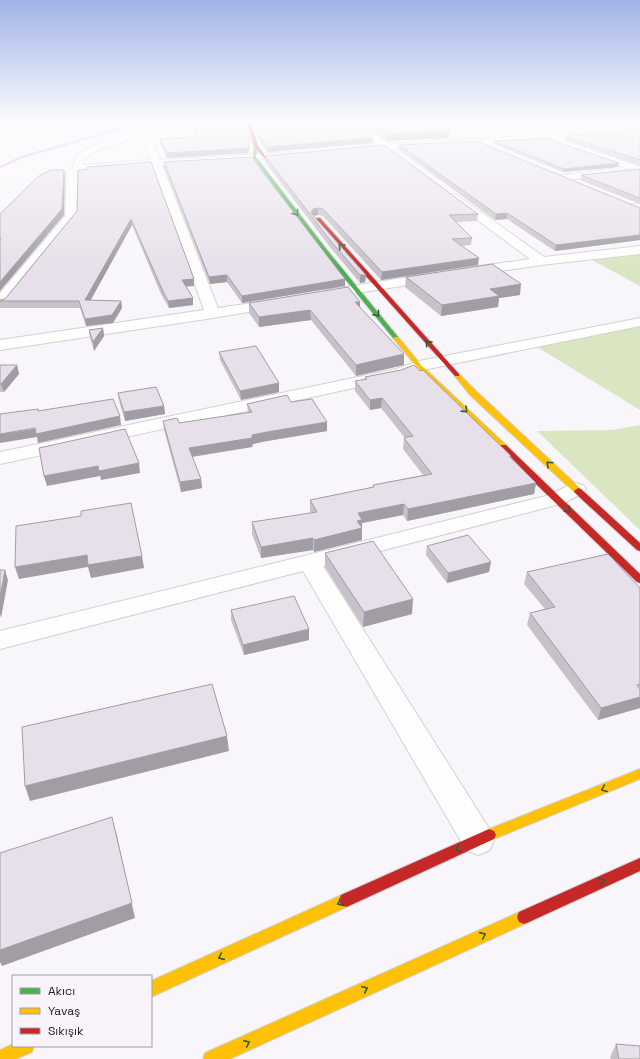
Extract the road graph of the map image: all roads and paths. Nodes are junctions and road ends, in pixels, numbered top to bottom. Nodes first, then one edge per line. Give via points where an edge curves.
1 (72, 171) edge
2 (159, 171) edge
3 (265, 171) edge
4 (611, 171) edge
5 (583, 186) edge
6 (447, 192) edge
7 (311, 212) edge
8 (640, 250) edge
9 (541, 261) junction
10 (377, 286) junction
11 (356, 289) junction
12 (319, 296) edge
13 (296, 300) edge
14 (0, 302) edge
15 (213, 314) junction
16 (640, 322) edge
17 (0, 345) edge
18 (444, 361) junction
19 (419, 366) junction
20 (0, 458) edge
21 (566, 494) junction
22 (640, 548) edge
23 (309, 562) junction
24 (640, 580) edge
25 (0, 640) edge
26 (640, 774) edge
27 (478, 840) junction
28 (640, 864) edge
29 (152, 989) edge
30 (24, 1047) edge
31 (0, 1058) edge
32 (211, 1059) edge

1 - 14 street via 71,216
2 - 15 street
3 -> 11 street
4 - 5 street via 559,176
6 - 9 street
10 -> 7 street
8 - 9 street
9 - 10 street
10 - 11 street
18 -> 10 street
11 - 12 street
11 -> 19 street
13 - 15 street
15 - 17 street
16 - 18 street
18 - 19 street
21 -> 18 street
19 - 20 street via 400,373
19 -> 21 street
21 - 22 street
21 - 23 street
21 -> 24 street
23 - 25 street
23 - 27 street
26 -> 27 street
27 -> 29 street
32 -> 28 street
30 - 31 street

